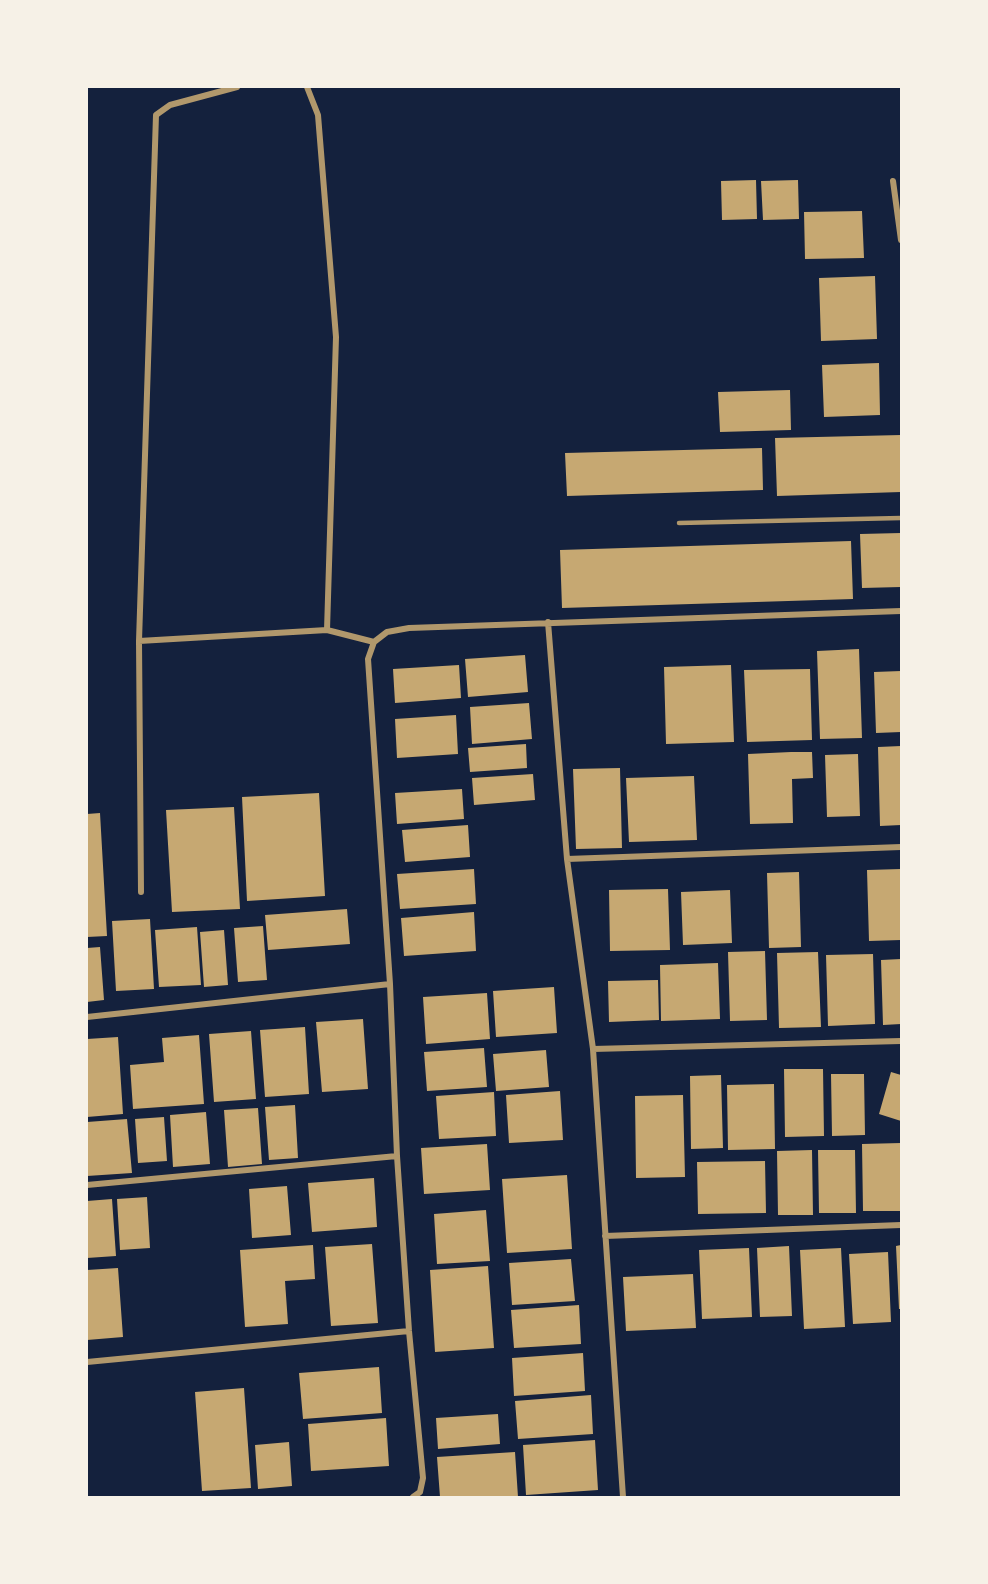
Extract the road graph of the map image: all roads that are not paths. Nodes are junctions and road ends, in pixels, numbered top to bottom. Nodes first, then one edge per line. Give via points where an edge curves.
1 (237, 87) edge
2 (307, 87) edge
3 (893, 181) dead end
4 (901, 240) edge
5 (901, 518) edge
6 (679, 523) dead end
7 (901, 611) edge
8 (548, 622) junction
9 (327, 630) junction
10 (139, 641) junction
11 (374, 642) junction
12 (901, 847) edge
13 (567, 859) junction
14 (141, 892) dead end
15 (390, 984) junction
16 (87, 1017) edge
17 (901, 1041) edge
18 (593, 1049) junction
19 (398, 1156) junction
20 (87, 1185) edge
21 (901, 1225) edge
22 (605, 1236) junction
23 (409, 1331) junction
24 (87, 1362) edge
25 (413, 1497) edge
26 (623, 1497) edge

1 - 10 street via 187,99 156,115
2 - 9 street via 318,115 336,327
3 - 4 street
5 - 6 lane
7 - 8 street
8 - 11 street via 409,628 387,632
8 - 13 street
9 - 10 street
9 - 11 street
10 - 14 street
11 - 15 street via 368,659
12 - 13 street
13 - 18 street
15 - 16 street
15 - 19 street
17 - 18 street
18 - 22 street
19 - 20 street
19 - 23 street
21 - 22 street
22 - 26 street
23 - 24 street
23 - 25 street via 423,1478 420,1492

